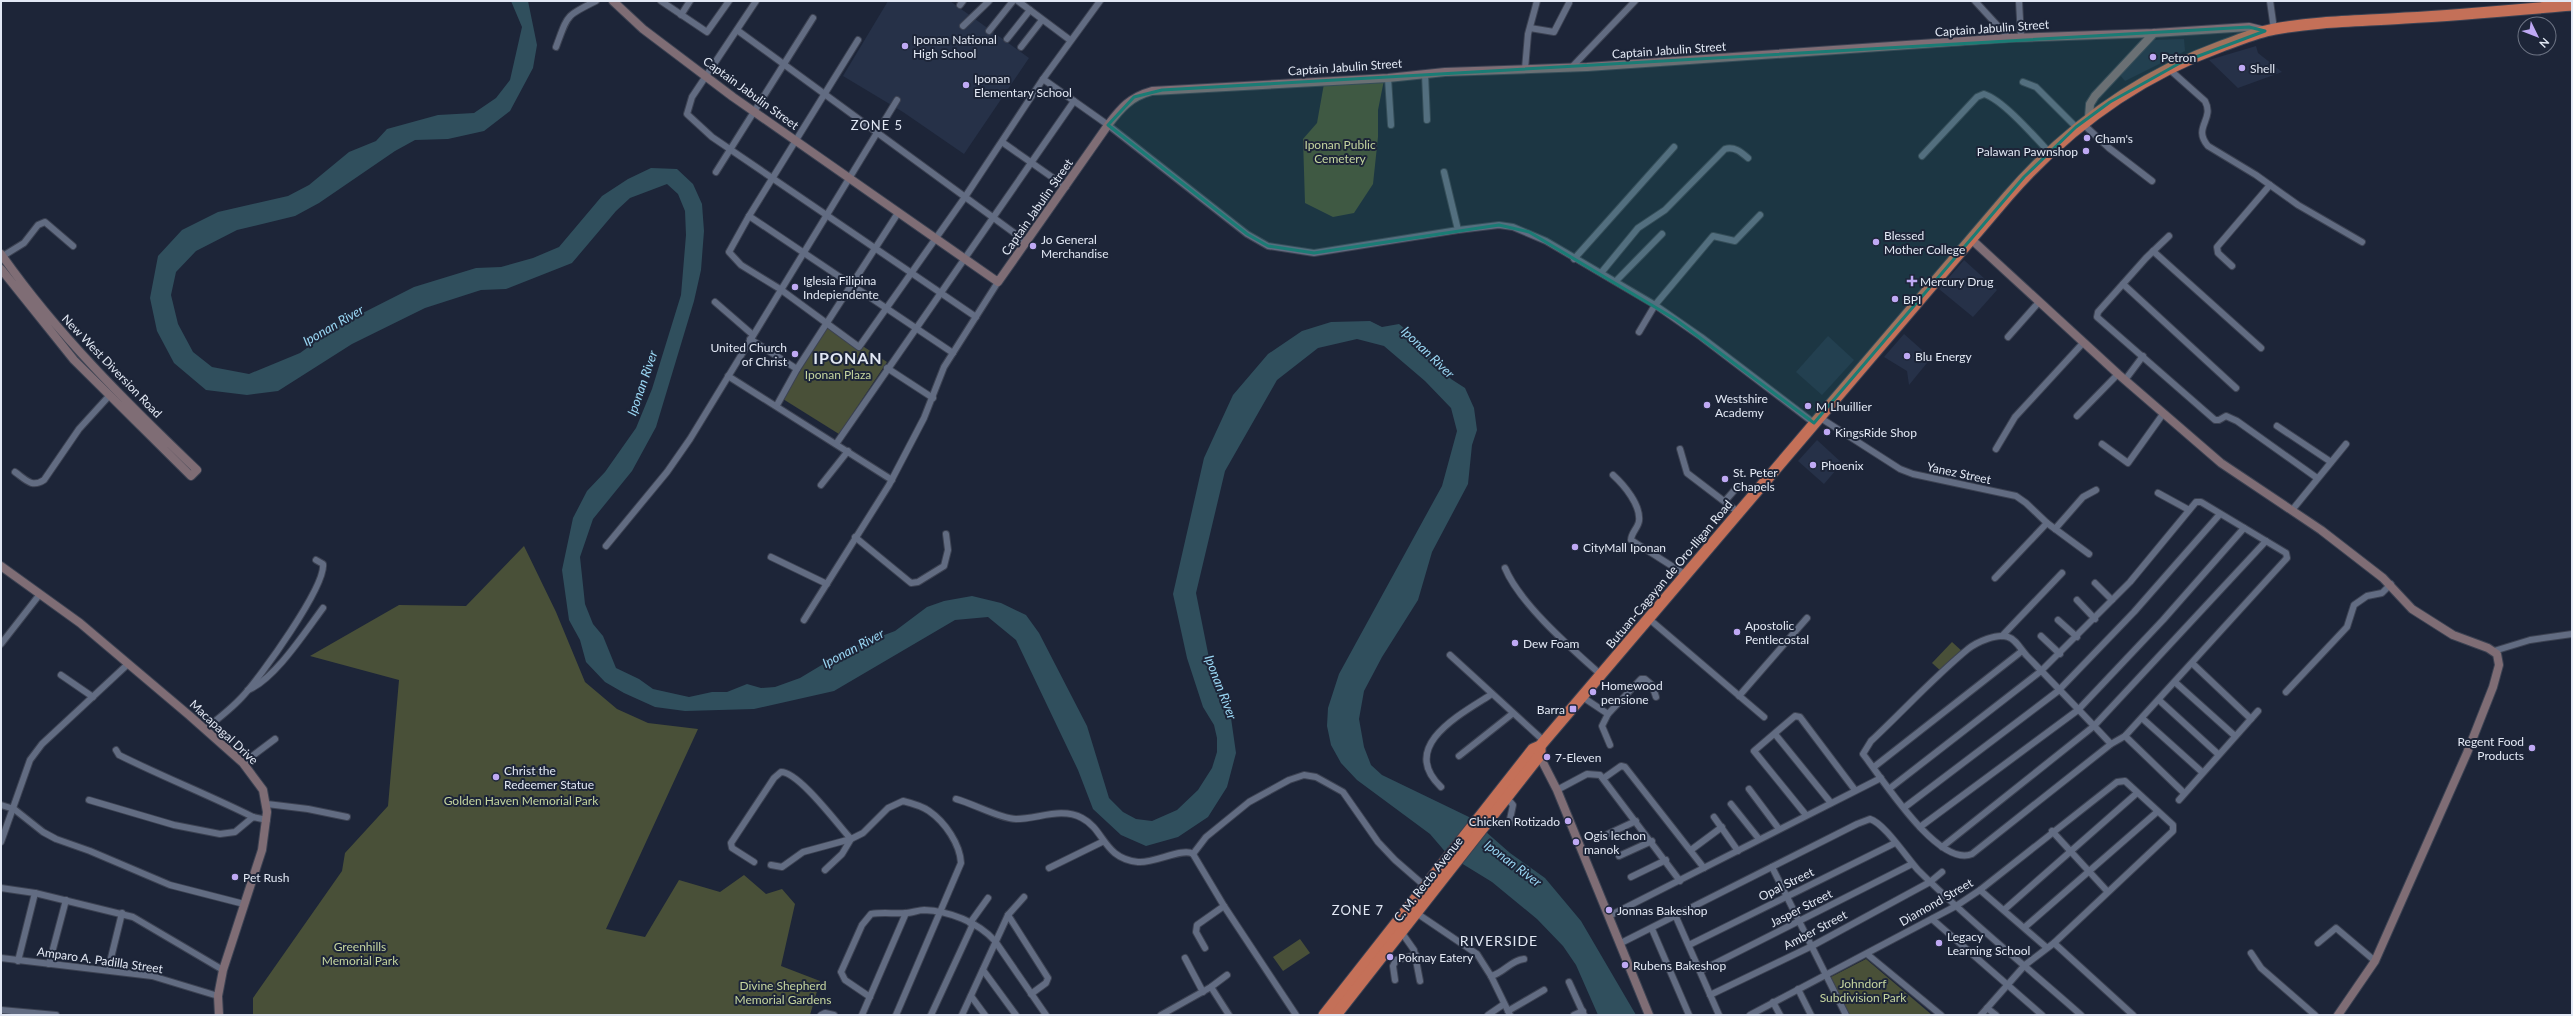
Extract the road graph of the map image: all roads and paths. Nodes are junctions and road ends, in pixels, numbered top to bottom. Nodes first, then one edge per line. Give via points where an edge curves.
1 (596, 1) edge
2 (613, 1) edge
3 (661, 1) edge
4 (690, 1) edge
5 (729, 1) edge
6 (756, 1) edge
7 (989, 1) edge
8 (1013, 1) edge
9 (1100, 1) edge
10 (1538, 1) edge
11 (1635, 1) edge
12 (1975, 1) edge
13 (2019, 1) edge
14 (2270, 1) edge
15 (1021, 2) edge
16 (1569, 3) dead end
17 (2572, 5) edge
18 (1030, 10) junction
19 (681, 15) junction
20 (813, 18) dead end
21 (1042, 20) junction
22 (963, 26) dead end
23 (1530, 28) junction
24 (738, 30) junction
25 (2270, 30) junction
26 (989, 31) dead end
27 (2154, 33) junction
28 (2009, 38) junction
29 (2021, 38) junction
30 (1006, 39) dead end
31 (858, 40) dead end
32 (1070, 40) junction
33 (1021, 47) dead end
34 (556, 48) dead end
35 (784, 65) junction
36 (1571, 68) junction
37 (1525, 69) junction
38 (2169, 69) junction
39 (1425, 74) junction
40 (706, 76) junction
41 (1388, 78) junction
42 (1043, 79) junction
43 (2023, 82) dead end
44 (825, 95) junction
45 (897, 100) dead end
46 (1074, 101) junction
47 (754, 112) junction
48 (1427, 120) dead end
49 (2083, 122) junction
50 (1108, 125) junction
51 (1390, 125) dead end
52 (876, 133) junction
53 (797, 141) junction
54 (1002, 142) junction
55 (1674, 147) dead end
56 (730, 148) junction
57 (2049, 152) junction
58 (1922, 156) dead end
59 (1748, 158) dead end
60 (1030, 163) junction
61 (716, 172) dead end
62 (1444, 172) dead end
63 (849, 178) junction
64 (774, 179) junction
65 (2152, 181) dead end
66 (2270, 185) junction
67 (1066, 187) junction
68 (965, 197) junction
69 (898, 213) junction
70 (826, 214) junction
71 (749, 216) junction
72 (1760, 216) dead end
73 (993, 218) junction
74 (1458, 230) junction
75 (1662, 234) dead end
76 (2169, 236) dead end
77 (936, 239) junction
78 (1971, 239) junction
79 (1028, 242) junction
80 (2362, 242) dead end
81 (73, 246) dead end
82 (876, 249) junction
83 (2153, 251) junction
84 (802, 253) junction
85 (2, 255) edge
86 (964, 258) junction
87 (1574, 259) junction
88 (2232, 266) dead end
89 (1, 269) edge
90 (1601, 273) junction
91 (911, 274) junction
92 (1616, 281) junction
93 (998, 282) junction
94 (2124, 284) junction
95 (852, 286) junction
96 (780, 289) junction
97 (940, 294) junction
98 (715, 302) dead end
99 (2039, 302) junction
100 (1655, 305) junction
101 (886, 308) junction
102 (976, 317) junction
103 (826, 324) junction
104 (916, 328) junction
105 (1639, 332) dead end
106 (752, 337) junction
107 (2008, 337) dead end
108 (2083, 342) junction
109 (2261, 348) dead end
110 (953, 353) junction
111 (2143, 356) junction
112 (887, 368) junction
113 (797, 369) junction
114 (2118, 374) junction
115 (728, 376) junction
116 (2125, 380) junction
117 (2236, 388) dead end
118 (109, 396) junction
119 (933, 398) junction
120 (777, 405) junction
121 (2163, 414) junction
122 (2077, 416) dead end
123 (1816, 420) junction
124 (2277, 426) dead end
125 (836, 444) junction
126 (2102, 444) dead end
127 (2346, 444) dead end
128 (1680, 449) dead end
129 (1996, 449) dead end
130 (848, 452) junction
131 (2331, 462) junction
132 (15, 472) dead end
133 (1613, 475) dead end
134 (2317, 478) junction
135 (892, 480) junction
136 (821, 485) dead end
137 (2096, 490) dead end
138 (1755, 492) junction
139 (2158, 493) dead end
140 (1725, 501) junction
141 (2292, 509) junction
142 (2189, 510) junction
143 (1738, 512) junction
144 (2220, 514) junction
145 (2047, 523) junction
146 (2244, 528) junction
147 (2054, 529) junction
148 (946, 534) dead end
149 (855, 537) junction
150 (2266, 541) junction
151 (606, 546) dead end
152 (2089, 554) dead end
153 (771, 557) dead end
154 (316, 560) dead end
155 (1, 566) edge
156 (1505, 568) dead end
157 (2062, 574) dead end
158 (1686, 575) junction
159 (1995, 578) dead end
160 (2095, 583) dead end
161 (827, 584) junction
162 (2390, 584) junction
163 (40, 594) junction
164 (2077, 600) dead end
165 (2112, 600) junction
166 (322, 608) dead end
167 (1648, 618) junction
168 (1807, 618) dead end
169 (2095, 619) junction
170 (804, 620) dead end
171 (2058, 620) dead end
172 (2572, 634) edge
173 (2002, 636) junction
174 (2041, 636) dead end
175 (2077, 637) junction
176 (1, 644) edge
177 (2022, 651) junction
178 (2494, 651) junction
179 (2060, 654) junction
180 (1450, 656) dead end
181 (128, 664) junction
182 (2193, 664) junction
183 (2041, 671) junction
184 (1600, 674) junction
185 (61, 676) dead end
186 (2176, 682) junction
187 (248, 690) junction
188 (2058, 691) junction
189 (2286, 692) dead end
190 (1492, 694) junction
191 (93, 696) junction
192 (1581, 696) junction
193 (1739, 696) junction
194 (1656, 697) dead end
195 (2160, 700) junction
196 (2078, 710) junction
197 (2258, 711) dead end
198 (1512, 714) junction
199 (1608, 714) junction
200 (1764, 718) dead end
201 (2143, 719) junction
202 (2251, 719) junction
203 (2094, 726) junction
204 (205, 729) junction
205 (1775, 734) junction
206 (2126, 736) junction
207 (2235, 736) junction
208 (275, 739) dead end
209 (2111, 744) junction
210 (1610, 745) dead end
211 (1539, 748) junction
212 (116, 750) dead end
213 (2218, 754) junction
214 (1459, 756) dead end
215 (243, 763) junction
216 (1874, 767) junction
217 (2202, 772) junction
218 (1604, 778) junction
219 (1881, 778) junction
220 (1441, 787) dead end
221 (1749, 789) dead end
222 (1889, 789) junction
223 (1557, 790) junction
224 (1855, 790) junction
225 (2136, 793) junction
226 (2184, 793) junction
227 (1507, 798) junction
228 (956, 799) dead end
229 (89, 800) dead end
230 (2179, 800) dead end
231 (1831, 803) junction
232 (1, 804) edge
233 (267, 804) junction
234 (1731, 804) dead end
235 (1904, 807) junction
236 (14, 809) junction
237 (2157, 812) junction
238 (1806, 815) junction
239 (253, 817) junction
240 (347, 817) dead end
241 (1714, 817) dead end
242 (267, 820) junction
243 (1636, 821) junction
244 (1509, 824) dead end
245 (1722, 827) junction
246 (1920, 827) junction
247 (1780, 829) junction
248 (2052, 831) junction
249 (1608, 834) dead end
250 (851, 839) junction
251 (1759, 839) junction
252 (1652, 841) junction
253 (1, 842) edge
254 (1102, 842) junction
255 (1894, 843) junction
256 (1942, 847) junction
257 (1691, 850) junction
258 (1738, 850) junction
259 (2069, 851) junction
260 (1194, 854) junction
261 (1619, 856) dead end
262 (1666, 860) junction
263 (754, 862) dead end
264 (1912, 864) junction
265 (771, 865) dead end
266 (1772, 867) junction
267 (1049, 868) dead end
268 (1704, 868) junction
269 (825, 870) dead end
270 (1443, 872) junction
271 (1942, 872) dead end
272 (2088, 872) junction
273 (1631, 877) dead end
274 (1680, 880) junction
275 (1930, 882) junction
276 (1426, 887) junction
277 (1, 888) edge
278 (1980, 890) junction
279 (2107, 891) junction
280 (35, 893) junction
281 (1786, 896) junction
282 (988, 898) dead end
283 (1024, 898) dead end
284 (66, 900) junction
285 (244, 904) junction
286 (1224, 906) junction
287 (1956, 906) junction
288 (1414, 910) junction
289 (2004, 910) junction
290 (906, 913) junction
291 (940, 913) junction
292 (122, 914) junction
293 (1008, 915) junction
294 (1609, 916) junction
295 (1676, 917) junction
296 (1932, 919) junction
297 (1800, 920) junction
298 (972, 923) junction
299 (2024, 927) junction
300 (1652, 929) junction
301 (1402, 933) junction
302 (994, 941) junction
303 (1621, 943) junction
304 (2054, 943) junction
305 (2318, 943) dead end
306 (1689, 945) junction
307 (1812, 946) junction
308 (1205, 948) dead end
309 (2046, 948) junction
310 (2251, 953) dead end
311 (1416, 954) junction
312 (1867, 954) junction
313 (1, 958) edge
314 (1185, 958) dead end
315 (1524, 959) dead end
316 (18, 961) junction
317 (2375, 961) junction
318 (49, 964) junction
319 (2025, 965) junction
320 (108, 970) junction
321 (223, 970) junction
322 (983, 970) junction
323 (1700, 971) junction
324 (1826, 974) junction
325 (1227, 975) dead end
326 (1491, 976) junction
327 (1395, 980) dead end
328 (1420, 981) dead end
329 (1569, 982) dead end
330 (2008, 984) junction
331 (1211, 988) junction
332 (1798, 989) junction
333 (1544, 990) dead end
334 (1204, 992) junction
335 (1031, 994) junction
336 (1710, 995) junction
337 (218, 996) junction
338 (971, 996) junction
339 (870, 997) junction
340 (1773, 1002) junction
341 (1504, 1004) junction
342 (1987, 1008) junction
343 (1, 1010) edge
344 (1509, 1013) edge
345 (1584, 1013) edge
346 (1164, 1014) edge
347 (2130, 1014) edge
348 (56, 1015) edge
349 (219, 1015) edge
350 (820, 1015) edge
351 (834, 1015) edge
352 (862, 1015) edge
353 (896, 1015) edge
354 (931, 1015) edge
355 (962, 1015) edge
356 (985, 1015) edge
357 (1016, 1015) edge
358 (1046, 1015) edge
359 (1229, 1015) edge
360 (1296, 1015) edge
361 (1324, 1015) edge
362 (1336, 1015) edge
363 (1488, 1015) edge
364 (1574, 1015) edge
365 (1649, 1015) edge
366 (1689, 1015) edge
367 (1719, 1015) edge
368 (1750, 1015) edge
369 (1780, 1015) edge
370 (1811, 1015) edge
371 (1846, 1015) edge
372 (1941, 1015) edge
373 (1981, 1015) edge
374 (1996, 1015) edge
375 (2042, 1015) edge
376 (2082, 1015) edge
377 (2315, 1015) edge
378 (2338, 1015) edge

1 - 34 street via 577,9 568,18
2 - 40 street, Captain Jabulin Street via 643,29
3 - 19 street
4 - 19 street
5 - 19 street via 708,31 704,31
6 - 24 street
7 - 22 street
8 - 26 street
9 - 32 street
10 - 23 street
11 - 36 street
12 - 28 street
13 - 29 street
14 - 25 street
15 - 18 street
16 - 23 street via 1554,32
17 - 25 highway, Butuan-Cagayan de Oro-Iligan Road via 2459,15 2345,21
18 - 21 street
18 - 30 street
20 - 35 street
21 - 32 street
21 - 33 street
23 - 37 street
24 - 35 street
24 - 40 street
25 - 27 street, Captain Jabulin Street via 2248,27
25 - 38 highway, Butuan-Cagayan de Oro-Iligan Road via 2212,50
27 - 29 street, Captain Jabulin Street
27 - 49 street via 2095,96
28 - 29 street, Captain Jabulin Street
28 - 36 street, Captain Jabulin Street
31 - 44 street
32 - 42 street
35 - 44 street
35 - 47 street
36 - 37 street, Captain Jabulin Street
37 - 39 street, Captain Jabulin Street
38 - 49 highway, Butuan-Cagayan de Oro-Iligan Road via 2130,90
38 - 66 street via 2208,107 2201,130 2203,140 2208,146
39 - 41 street, Captain Jabulin Street
39 - 48 street
40 - 47 street, Captain Jabulin Street
40 - 56 street via 692,97 686,112 702,128
41 - 50 street, Captain Jabulin Street via 1152,91 1134,96 1126,102
41 - 51 street
42 - 46 street, Yanez Street
42 - 54 street
43 - 49 street via 2036,87
44 - 52 street
44 - 53 street
45 - 52 street
46 - 50 street, Yanez Street
46 - 60 street
47 - 53 street, Captain Jabulin Street
47 - 56 street
49 - 57 highway, Butuan-Cagayan de Oro-Iligan Road
49 - 65 street via 2108,148
50 - 67 street, Captain Jabulin Street
50 - 74 street, Yanez Street via 1247,234 1268,246 1314,253
52 - 63 street
52 - 68 street
53 - 63 street, Captain Jabulin Street
53 - 64 street
54 - 60 street
54 - 68 street
55 - 87 street
56 - 61 street
56 - 64 street
57 - 58 street via 2030,131 1984,94 1977,97
57 - 78 highway, Butuan-Cagayan de Oro-Iligan Road
59 - 90 street via 1740,151 1729,147 1724,149 1665,210 1638,228
60 - 67 street
60 - 73 street
62 - 74 street
63 - 69 street, Captain Jabulin Street
63 - 70 street
64 - 70 street
64 - 71 street
66 - 80 street via 2298,205
66 - 88 street via 2217,247 2218,253
67 - 79 street, Captain Jabulin Street
68 - 73 street
68 - 77 street
69 - 77 street, Captain Jabulin Street
69 - 82 street
70 - 82 street
70 - 84 street
71 - 84 street
71 - 96 street via 731,246 730,255
72 - 100 street via 1735,241 1713,236
73 - 79 street
73 - 86 street
74 - 87 street, Yanez Street via 1499,225 1513,227 1529,232
75 - 92 street
76 - 83 street
77 - 86 street, Captain Jabulin Street
77 - 91 street
78 - 99 street
78 - 123 highway, Butuan-Cagayan de Oro-Iligan Road
79 - 93 street, Captain Jabulin Street
81 - 85 street via 48,224 42,222 24,243
82 - 91 street
82 - 95 street
83 - 94 street
83 - 109 street
84 - 95 street
84 - 96 street
85 - 118 street, New West Diversion Road via 38,305 80,354 197,470 191,476
86 - 93 street, Captain Jabulin Street
86 - 97 street
87 - 90 street, Yanez Street
89 - 118 street, New West Diversion Road via 54,337
90 - 92 street, Yanez Street
91 - 97 street
91 - 101 street
92 - 100 street, Yanez Street
93 - 102 street
94 - 111 street via 2098,312 2097,318
94 - 117 street
95 - 101 street
95 - 103 street
96 - 103 street
96 - 106 street
97 - 102 street
97 - 104 street
98 - 106 street
99 - 107 street
99 - 108 street
100 - 105 street
100 - 123 street, Yanez Street
101 - 103 street via 859,347
101 - 104 street
102 - 110 street
103 - 113 street
104 - 110 street
104 - 112 street
106 - 113 street
106 - 115 street
108 - 114 street
108 - 129 street via 2015,417
110 - 119 street via 939,376
111 - 116 street
111 - 134 street via 2215,420 2226,416 2237,421
112 - 119 street
112 - 125 street
113 - 120 street
114 - 116 street
114 - 122 street
115 - 120 street
115 - 151 street via 667,472
116 - 121 street
118 - 132 street via 79,429 44,480 30,484
119 - 135 street
120 - 125 street
121 - 126 street via 2128,463
121 - 141 street via 2221,463
123 - 138 highway, Butuan-Cagayan de Oro-Iligan Road
123 - 145 street, Yanez Street via 1913,474 2016,496 2026,502
124 - 131 street
125 - 130 street
127 - 131 street
128 - 140 street via 1687,473
130 - 135 street
130 - 136 street
131 - 134 street
133 - 158 street via 1628,492 1639,516 1631,540
134 - 141 street
135 - 149 street
137 - 147 street via 2083,497
138 - 140 street via 1739,485
138 - 143 highway, Butuan-Cagayan de Oro-Iligan Road
139 - 142 street
140 - 143 street
141 - 162 street
142 - 144 street via 2198,501
142 - 165 street
143 - 158 highway, Butuan-Cagayan de Oro-Iligan Road
144 - 146 street
144 - 188 street via 2134,612
145 - 147 street, Yanez Street
145 - 159 street
146 - 150 street
146 - 196 street via 2163,620
147 - 152 street, Yanez Street
148 - 149 street via 948,550 944,566 913,583
149 - 161 street
150 - 182 street via 2286,553 2287,558
150 - 203 street
153 - 161 street
154 - 187 street via 323,566 317,588
155 - 163 street, Macapagal Drive
156 - 184 street via 1528,602
157 - 173 street
158 - 167 highway, Butuan-Cagayan de Oro-Iligan Road
160 - 165 street
161 - 170 street
162 - 178 street via 2412,609 2453,634
162 - 189 street via 2382,593 2367,596 2354,605 2347,627
163 - 176 street
163 - 181 street, Macapagal Drive
164 - 169 street
165 - 169 street
166 - 187 street via 269,677
167 - 184 highway, Butuan-Cagayan de Oro-Iligan Road
167 - 193 street
168 - 193 street
169 - 175 street
171 - 175 street
172 - 178 street via 2530,640
173 - 177 street via 2010,637
173 - 216 street via 1984,640 1969,649 1871,741 1863,754
174 - 179 street
175 - 179 street
177 - 183 street
177 - 216 street
178 - 317 street via 2499,665 2493,687 2467,753
179 - 183 street
180 - 190 street
181 - 191 street
181 - 204 street, Macapagal Drive
182 - 186 street
182 - 202 street
183 - 188 street
183 - 222 street
184 - 192 highway, Butuan-Cagayan de Oro-Iligan Road
185 - 191 street
186 - 195 street
186 - 207 street
187 - 204 street
188 - 196 street
188 - 235 street
190 - 198 street
190 - 220 street via 1453,721 1428,746 1426,755 1431,778
191 - 236 street via 42,744 30,760
192 - 199 street
192 - 211 highway, Butuan-Cagayan de Oro-Iligan Road
193 - 200 street
194 - 199 street via 1652,685 1641,679
195 - 201 street
195 - 213 street
196 - 203 street
196 - 246 street
197 - 202 street
198 - 211 street
198 - 214 street
199 - 210 street via 1602,726
201 - 206 street
201 - 217 street
202 - 207 street
203 - 209 street
203 - 256 street
204 - 215 street, Macapagal Drive
205 - 224 street via 1795,716 1800,717
205 - 231 street
205 - 238 street via 1754,751
206 - 209 street
206 - 226 street
207 - 213 street
208 - 215 street
209 - 256 street via 1972,854 1962,855
211 - 223 street
211 - 227 highway, C. M. Recto Avenue
211 - 270 highway, C. M. Recto Avenue via 1493,801
212 - 239 street via 119,755 159,775
213 - 217 street
215 - 233 street, Macapagal Drive via 260,784
216 - 219 street
217 - 226 street
218 - 223 street via 1596,773 1587,774
218 - 243 street
218 - 257 street via 1621,766 1625,767
219 - 222 street
219 - 224 street
221 - 247 street
222 - 235 street
223 - 294 street
224 - 231 street
225 - 237 street
225 - 248 street, Diamond Street via 2125,781 2117,782
225 - 259 street
226 - 230 street
227 - 244 street via 1513,805
227 - 270 highway, C. M. Recto Avenue
228 - 254 street via 1004,818 1062,813 1075,815 1087,821
229 - 239 street via 174,825 220,834 235,832
231 - 238 street
232 - 236 street
233 - 240 street via 308,808
233 - 242 street, Macapagal Drive
234 - 251 street
235 - 246 street
236 - 253 street
236 - 285 street via 56,839 170,885
237 - 272 street
237 - 279 street via 2173,826 2173,831
238 - 247 street
239 - 242 street
241 - 245 street
242 - 285 street, Macapagal Drive via 260,862
243 - 249 street
243 - 252 street
245 - 257 street
245 - 258 street
246 - 256 street
247 - 251 street
248 - 259 street
248 - 278 street, Diamond Street
250 - 263 street via 796,779 781,772 770,784 731,843 736,852
250 - 265 street via 806,851 782,867
250 - 269 street via 839,857
250 - 291 street via 866,831 888,808 903,801 928,810 945,827 961,852 957,877
251 - 258 street
252 - 261 street
252 - 262 street
254 - 260 street via 1122,857 1138,862 1186,852
254 - 267 street
255 - 264 street
255 - 266 street via 1876,822 1867,819
255 - 281 street, Opal Street
257 - 268 street
258 - 268 street
259 - 272 street
259 - 289 street
260 - 276 street via 1206,837 1249,802 1289,780 1304,775 1316,777 1342,792 1360,813 1374,837 1398,863
260 - 286 street
262 - 273 street
262 - 274 street
264 - 275 street
264 - 297 street, Jasper Street
266 - 281 street
266 - 295 street
268 - 274 street
270 - 276 highway, C. M. Recto Avenue
270 - 288 highway, C. M. Recto Avenue
271 - 275 street, Amber Street
272 - 279 street
272 - 299 street
274 - 294 street
275 - 287 street
275 - 307 street, Amber Street
276 - 288 highway, C. M. Recto Avenue
277 - 280 street
278 - 287 street, Diamond Street
278 - 289 street
279 - 304 street
280 - 284 street
280 - 316 street
281 - 297 street
281 - 306 street, Opal Street
282 - 298 street
283 - 293 street
284 - 292 street
284 - 318 street
285 - 321 street, Macapagal Drive
286 - 308 street via 1197,925 1196,932
286 - 360 street
287 - 296 street, Diamond Street
287 - 319 street
288 - 301 highway, C. M. Recto Avenue
288 - 326 street via 1470,948
288 - 361 highway, C. M. Recto Avenue
289 - 299 street
290 - 291 street via 923,910
290 - 339 street
290 - 339 street via 876,913 868,916 842,967 845,980
291 - 298 street
291 - 353 street
292 - 320 street
292 - 321 street via 148,924
293 - 302 street
293 - 335 street via 1048,978
294 - 303 street
295 - 300 street
295 - 306 street
296 - 312 street, Diamond Street
296 - 330 street
297 - 307 street
297 - 323 street, Jasper Street
298 - 302 street
298 - 354 street
299 - 309 street
300 - 303 street
300 - 366 street
301 - 311 street
301 - 362 highway, C. M. Recto Avenue
302 - 322 street
302 - 335 street
303 - 365 street
304 - 309 street
304 - 347 street
305 - 317 street via 2334,929 2338,929
306 - 323 street
307 - 324 street
307 - 336 street, Amber Street
309 - 319 street
310 - 377 street via 2261,968
311 - 327 street via 1396,960 1393,966
311 - 328 street
312 - 324 street, Diamond Street
312 - 372 street
313 - 316 street, Amparo A. Padilla Street
314 - 334 street
315 - 326 street via 1515,961 1504,971
316 - 318 street, Amparo A. Padilla Street
317 - 378 street
318 - 320 street, Amparo A. Padilla Street
319 - 330 street
319 - 376 street
320 - 337 street, Amparo A. Padilla Street via 152,976
321 - 337 street, Macapagal Drive
322 - 338 street
322 - 357 street
323 - 336 street
324 - 332 street, Diamond Street
324 - 371 street
325 - 331 street
326 - 341 street
329 - 345 street
330 - 342 street
330 - 375 street
331 - 334 street
331 - 359 street
332 - 340 street, Diamond Street
332 - 370 street
333 - 344 street
334 - 346 street
335 - 358 street
336 - 367 street
337 - 349 street, Macapagal Drive
338 - 355 street
338 - 356 street
339 - 352 street
340 - 368 street, Diamond Street
340 - 369 street
341 - 344 street
341 - 363 street
342 - 373 street
342 - 374 street
343 - 348 street
345 - 364 street
350 - 351 street

